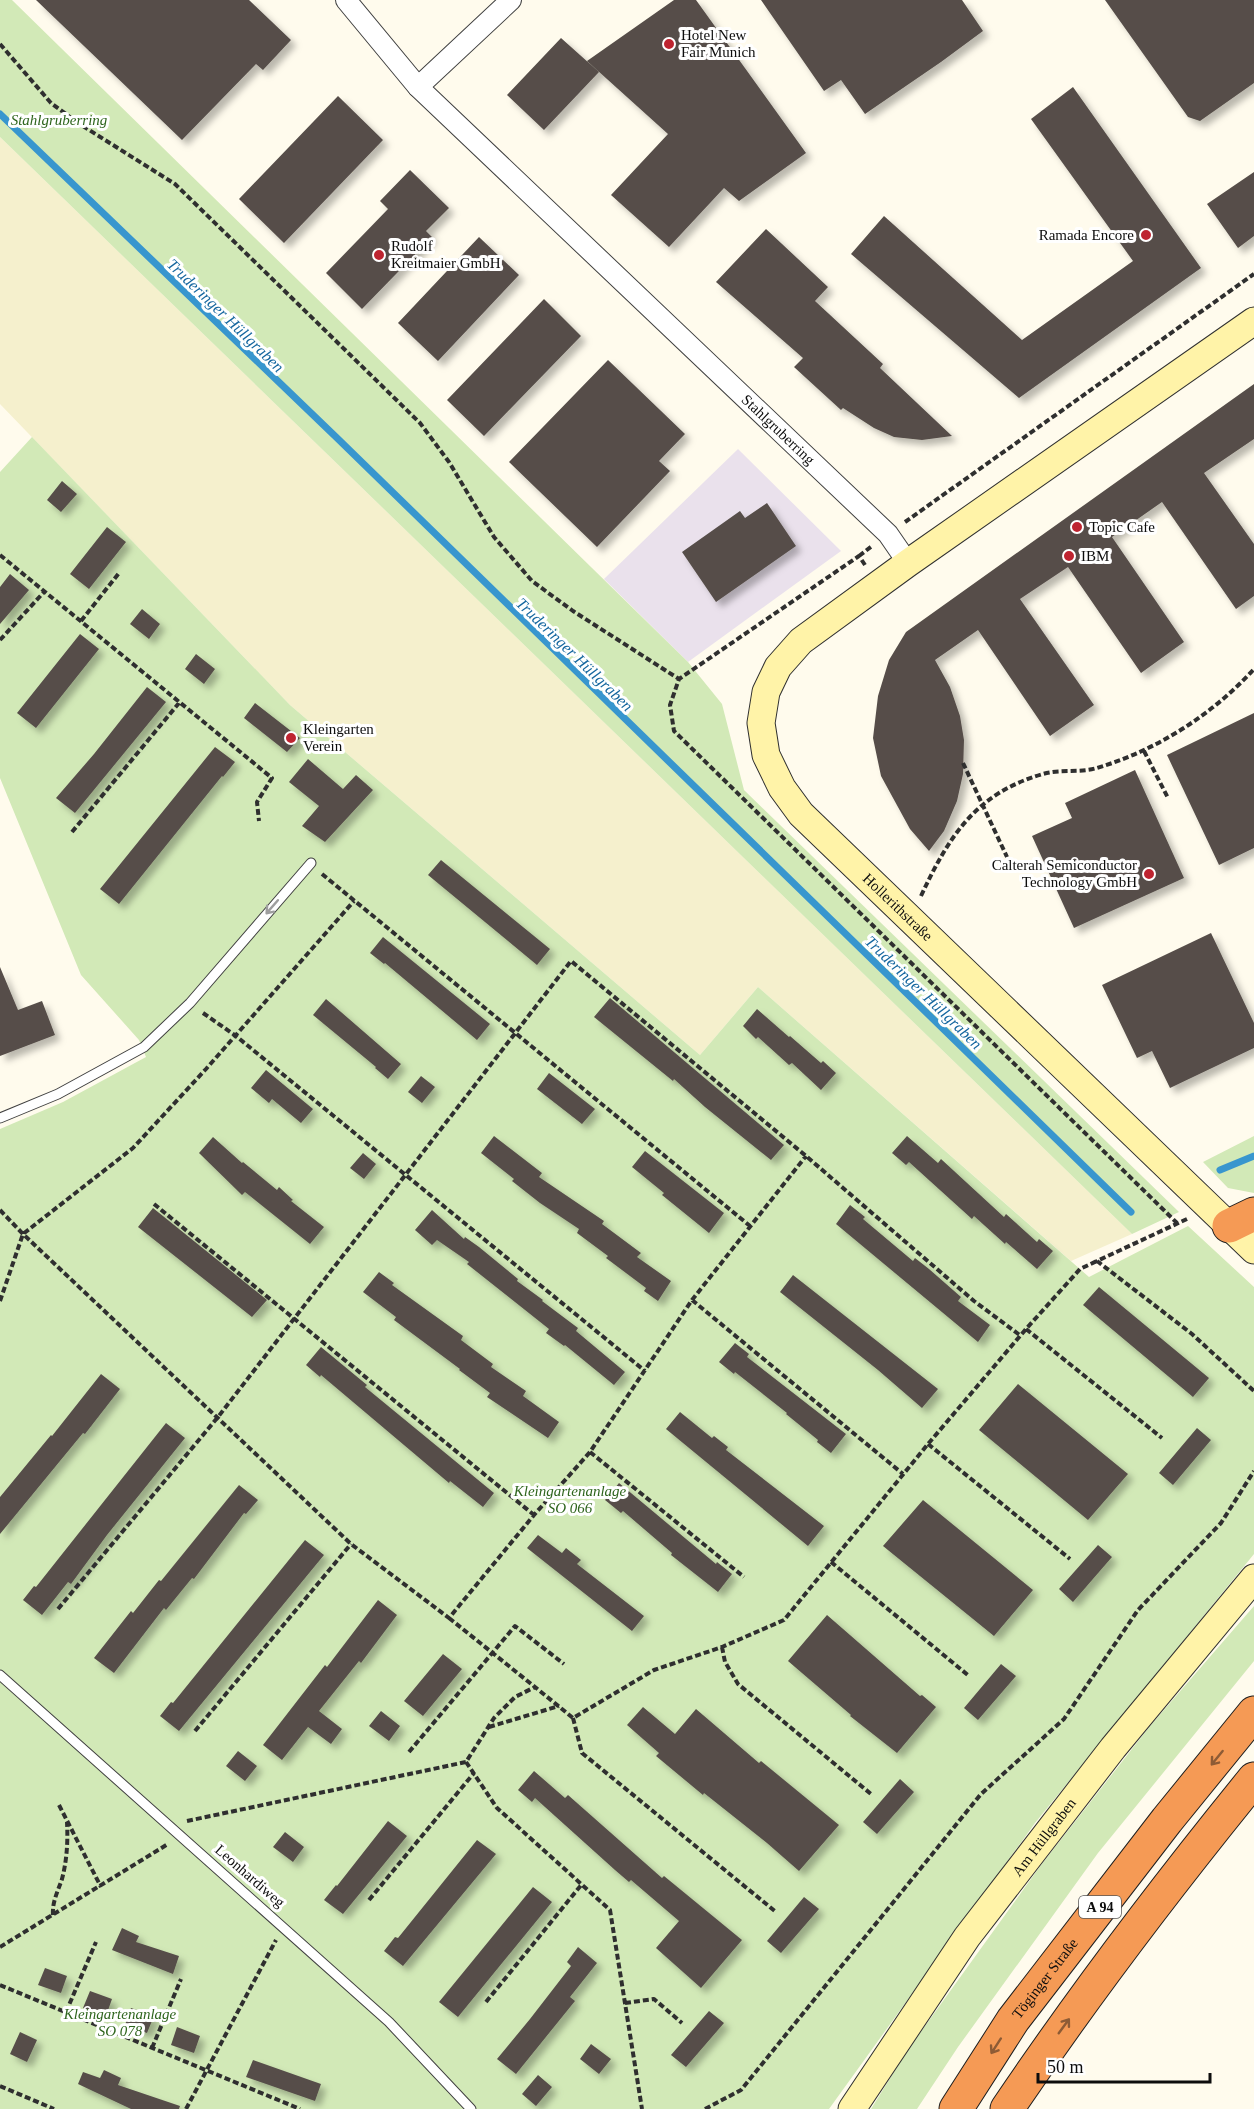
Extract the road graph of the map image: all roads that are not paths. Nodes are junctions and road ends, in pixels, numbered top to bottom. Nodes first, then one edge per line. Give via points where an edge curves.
1 (346, 0) edge
2 (511, 0) edge
3 (418, 87) junction
4 (1254, 321) edge
5 (908, 563) junction
6 (311, 863) road end
7 (0, 1118) edge
8 (1242, 1220) edge
9 (1254, 1250) edge
10 (1254, 1578) edge
11 (0, 1675) edge
12 (1254, 1713) edge
13 (1254, 1779) edge
14 (1254, 1812) edge
15 (1174, 1877) junction
16 (471, 2109) edge
17 (852, 2109) edge
18 (956, 2109) edge
19 (1007, 2109) edge

1 - 3 street, Stahlgruberring
2 - 3 street
3 - 5 street, Stahlgruberring via 888,534
4 - 5 main road
5 - 8 main road, Hollerithstraße via 801,641 778,667 766,692 761,723 766,755 782,788 801,814
6 -> 7 lane via 190,1004 144,1047 58,1094
8 - 9 main road
10 - 17 main road, Am Hüllgraben via 1113,1748 968,1937
11 - 16 lane, Leonhardiweg via 389,2022
12 -> 18 highway, Töginger Straße / A 94 via 1013,2020
13 - 15 highway, A 94
14 - 15 highway via 1210,1860
19 -> 15 highway, A 94

